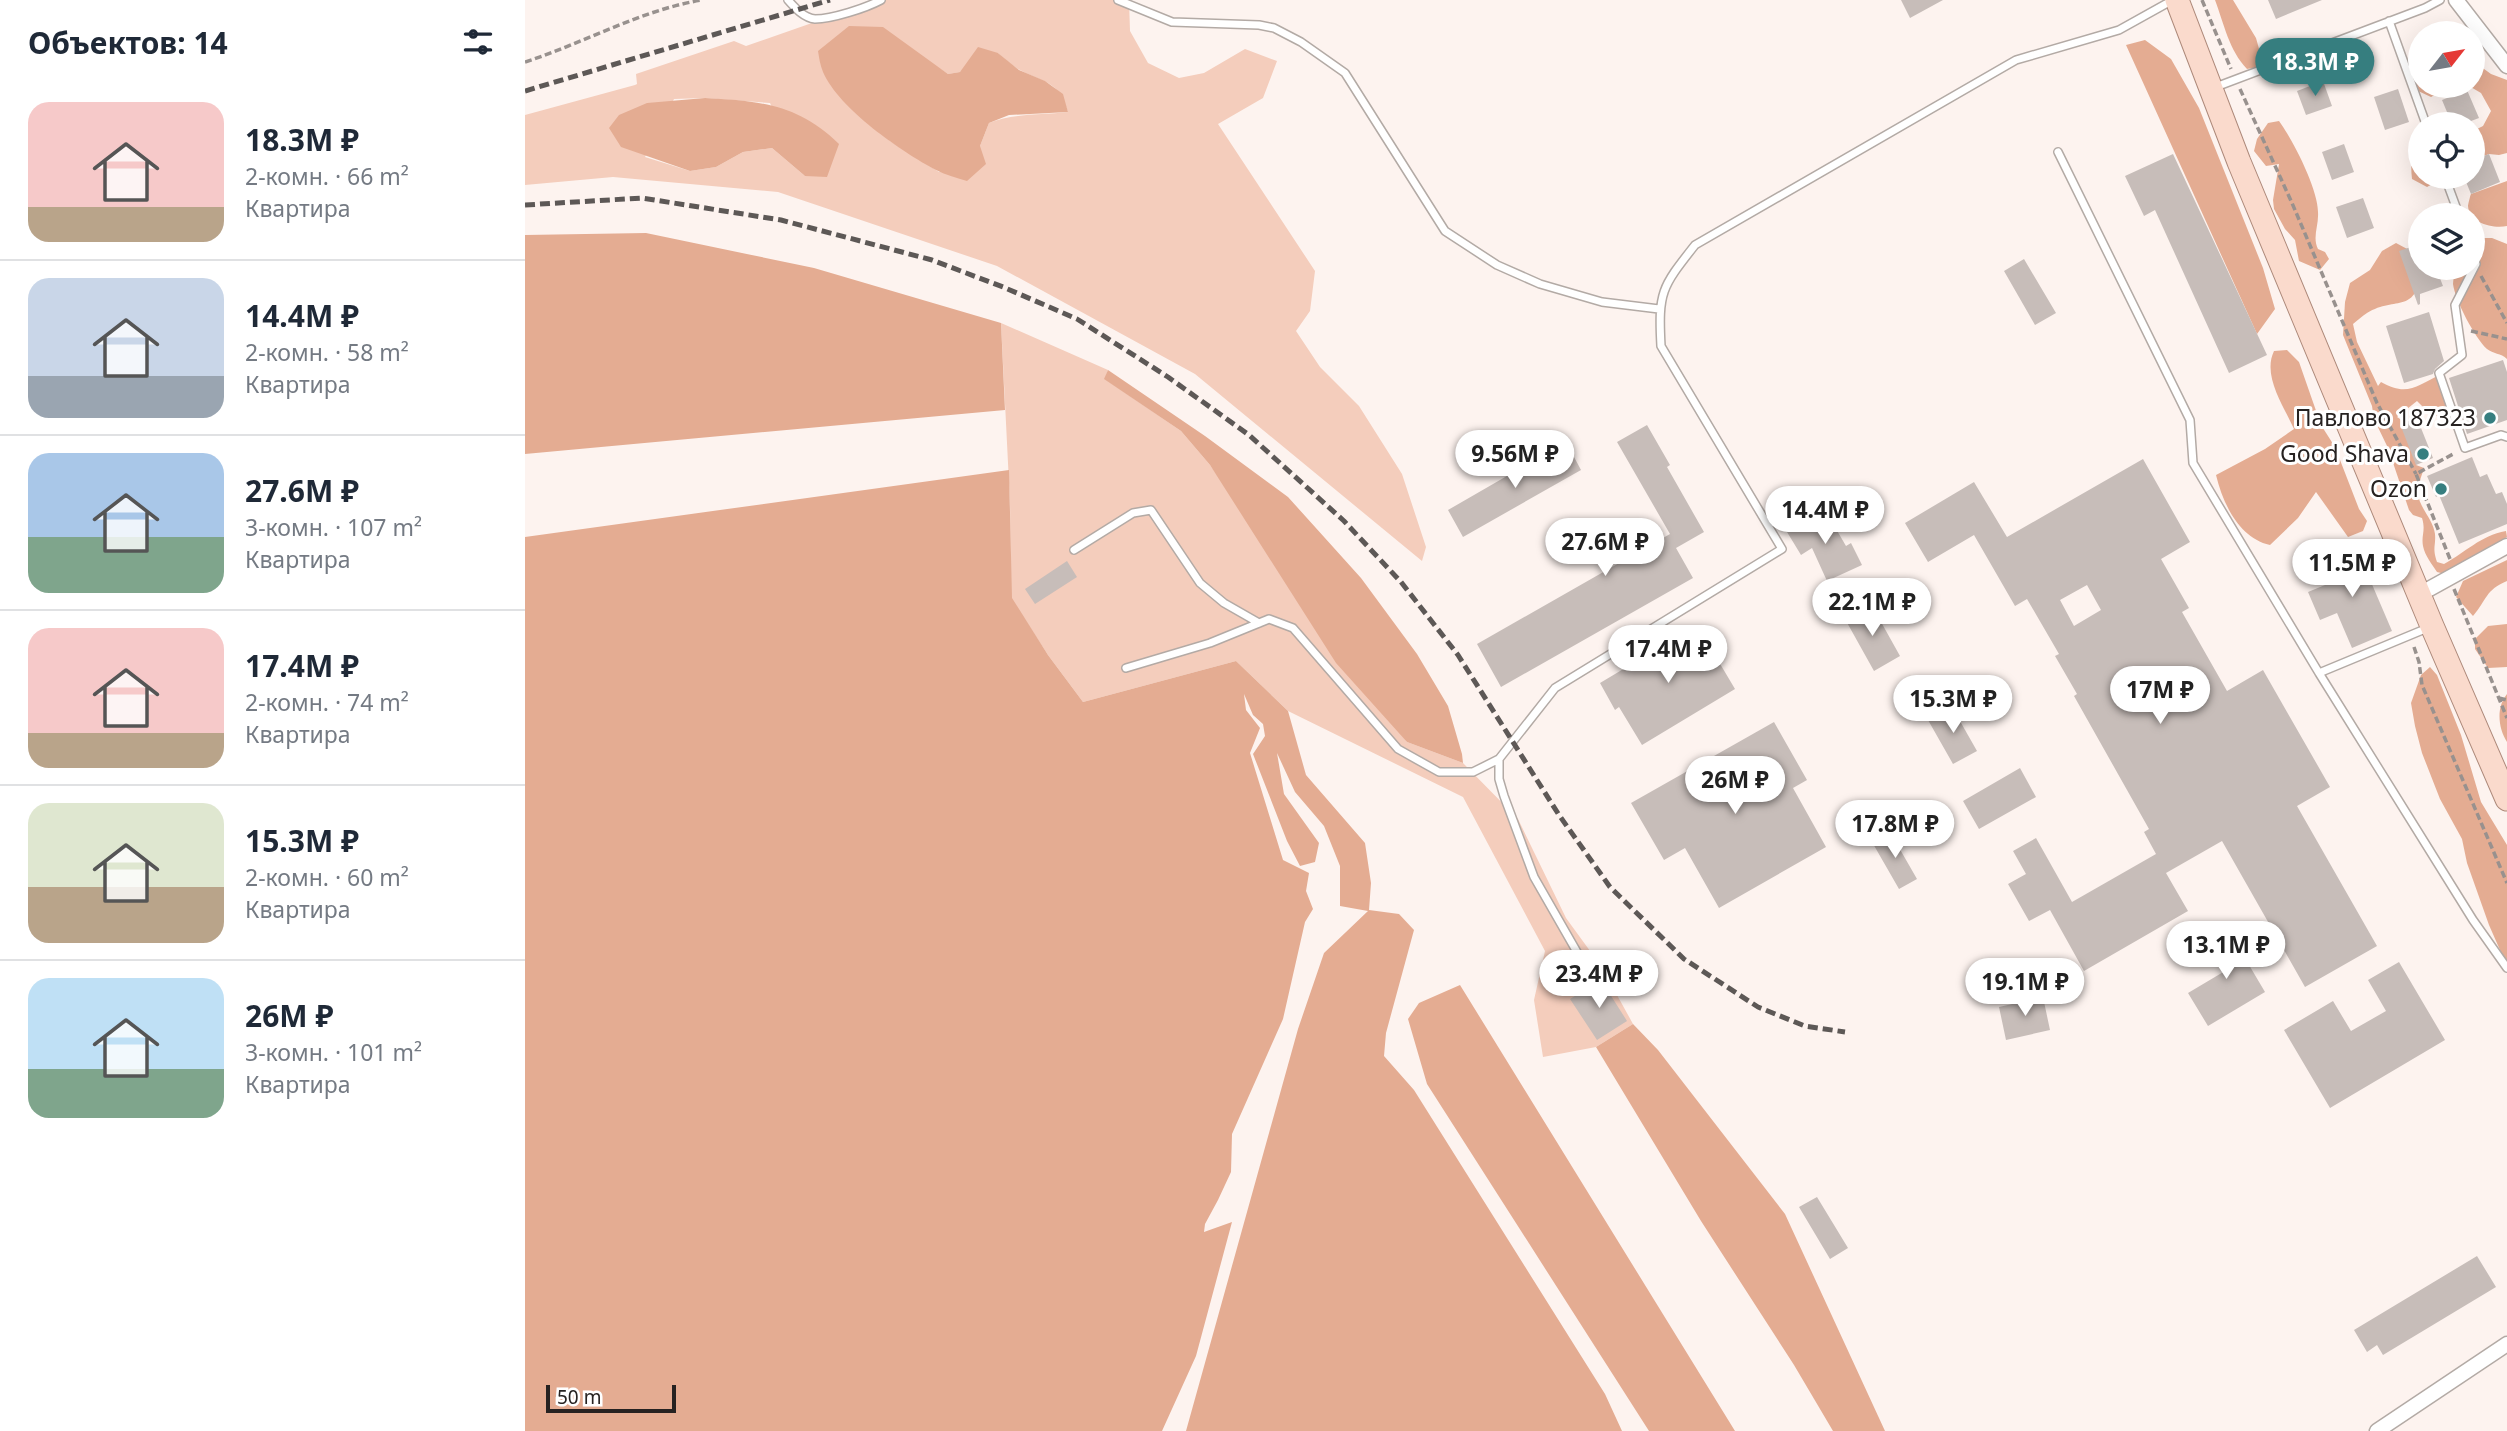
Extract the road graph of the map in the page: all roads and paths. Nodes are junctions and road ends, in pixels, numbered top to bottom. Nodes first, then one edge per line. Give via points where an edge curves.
1 (702, 0) edge
2 (788, 0) edge
3 (881, 0) edge
4 (1118, 0) edge
5 (2175, 0) edge
6 (2202, 0) edge
7 (2440, 0) edge
8 (2456, 0) edge
9 (2389, 21) junction
10 (525, 62) edge
11 (2507, 66) edge
12 (2236, 79) junction
13 (2212, 88) junction
14 (2422, 112) edge
15 (2058, 152) dead end
16 (2468, 280) edge
17 (2483, 280) edge
18 (1659, 309) junction
19 (2507, 323) edge
20 (2458, 329) junction
21 (2507, 339) edge
22 (2507, 437) edge
23 (2465, 448) junction
24 (2416, 474) junction
25 (2507, 546) edge
26 (1074, 550) dead end
27 (2453, 576) junction
28 (2420, 594) junction
29 (1259, 623) junction
30 (2433, 626) junction
31 (2410, 636) junction
32 (1126, 668) dead end
33 (2319, 673) junction
34 (2499, 698) junction
35 (2507, 700) edge
36 (2507, 718) edge
37 (1499, 759) junction
38 (2507, 799) edge
39 (2507, 883) edge
40 (2507, 968) edge
41 (1589, 973) dead end
42 (2507, 1344) edge
43 (2377, 1431) edge

1 - 10 path
2 - 3 lane via 813,19
4 - 18 lane via 1172,22 1259,25 1301,42 1345,73 1445,231 1497,265 1540,284 1602,302
5 - 13 main road
5 - 18 lane via 2119,30 2016,60 1695,245 1667,281
6 - 12 path
7 - 9 lane
8 - 11 street
9 - 12 lane
9 - 14 lane
12 - 13 lane
12 - 24 path via 2377,403
13 - 28 main road
15 - 33 lane via 2190,420 2193,463
16 - 20 lane via 2455,305
17 - 19 path
18 - 37 lane via 1661,346 1782,549 1555,688
20 - 21 path
20 - 23 lane via 2462,355 2439,373
22 - 23 lane
23 - 24 path
24 - 27 path
25 - 27 street
26 - 29 lane via 1133,513 1151,510 1200,583
27 - 28 street
27 - 34 path
28 - 30 main road
29 - 32 lane
29 - 37 lane via 1269,619 1293,628 1398,749 1439,772 1473,772
30 - 31 lane
30 - 38 main road
31 - 33 lane
31 - 39 path via 2422,685
33 - 40 lane
34 - 35 path
34 - 36 path
37 - 41 lane via 1504,796 1534,877
42 - 43 street

